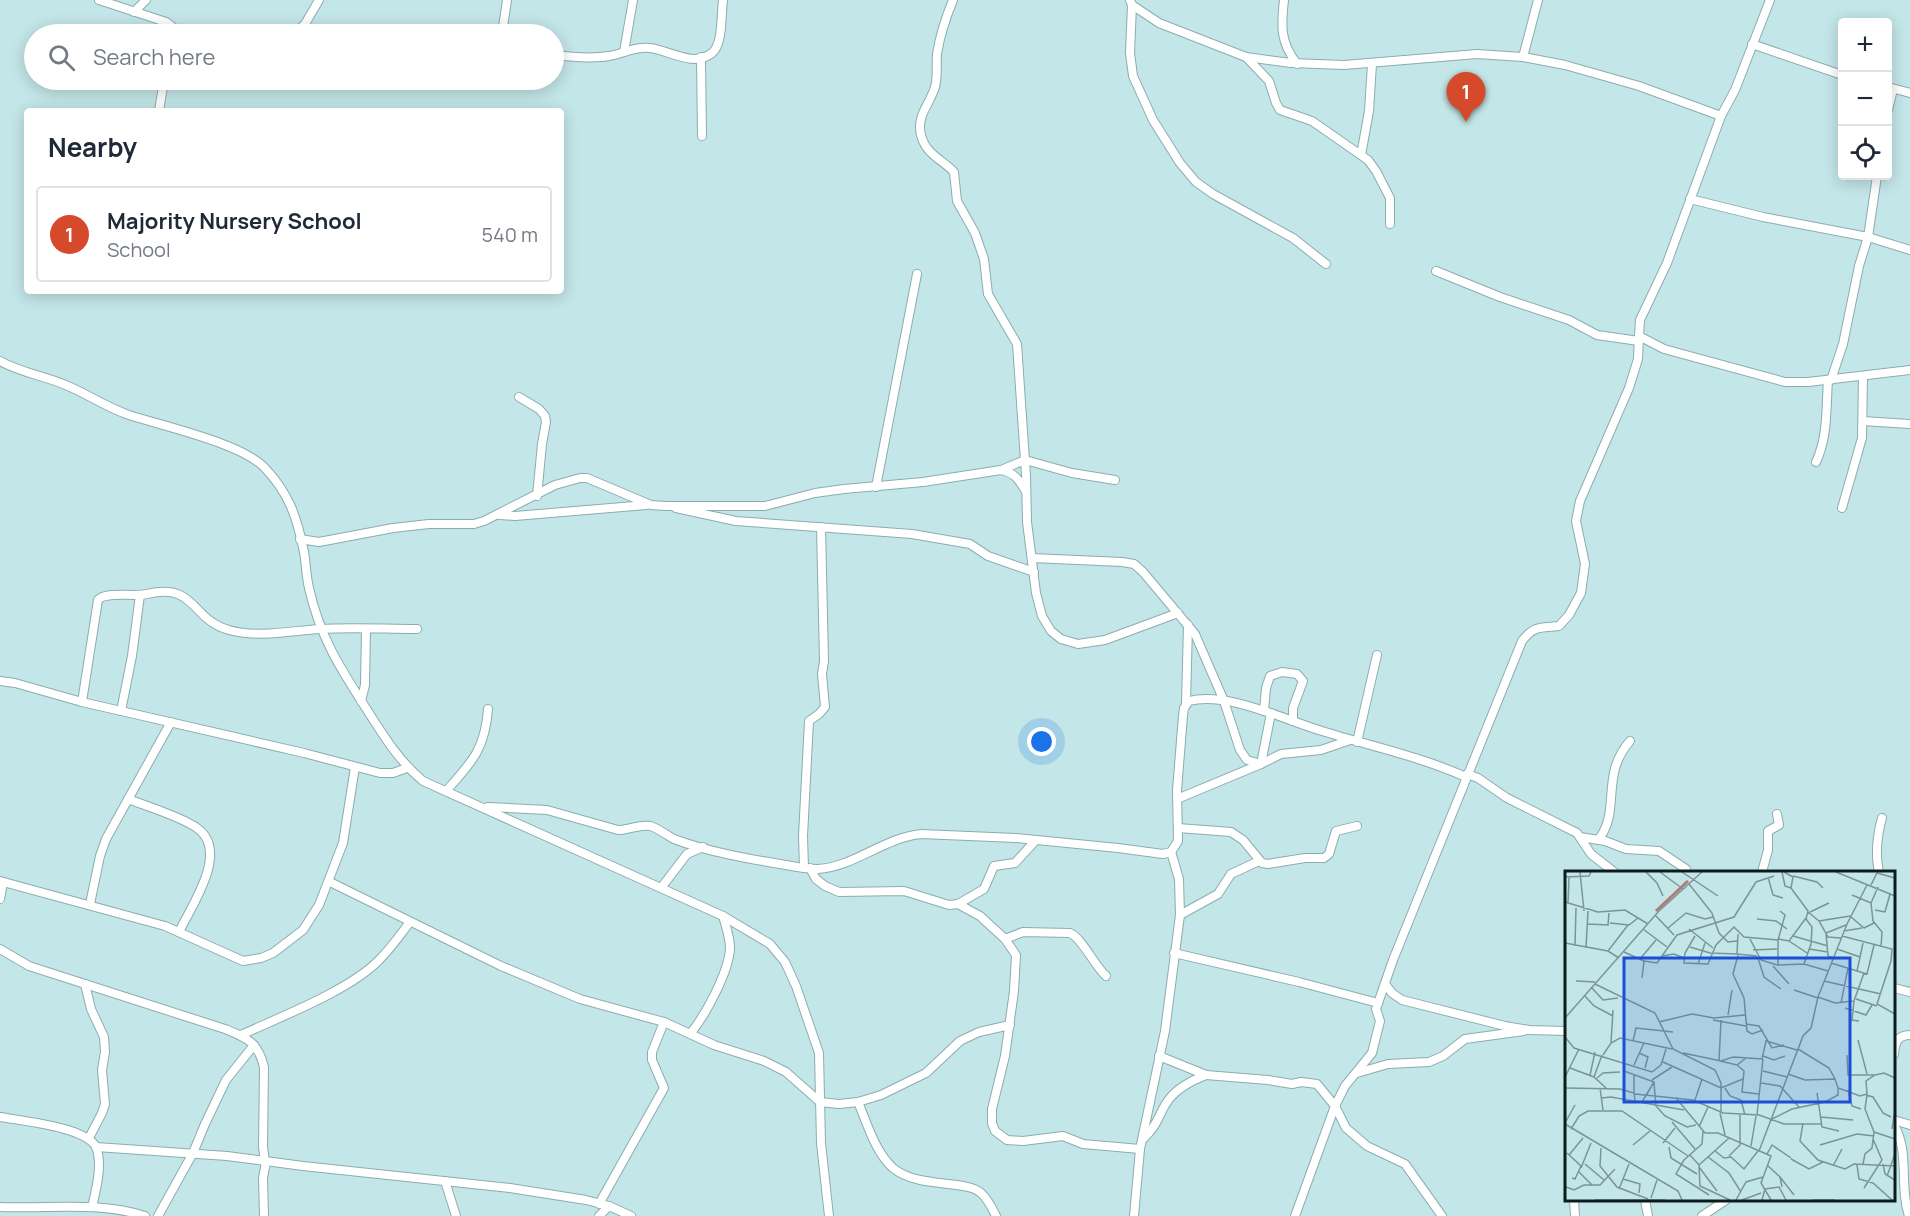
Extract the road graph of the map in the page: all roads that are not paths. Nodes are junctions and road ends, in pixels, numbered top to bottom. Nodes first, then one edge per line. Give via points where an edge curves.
1 (99, 0) edge
2 (319, 0) edge
3 (496, 0) edge
4 (633, 0) edge
5 (723, 0) edge
6 (953, 0) edge
7 (1284, 0) edge
8 (1538, 0) edge
9 (1770, 0) edge
10 (145, 1) edge
11 (506, 2) edge
12 (1131, 3) edge
13 (134, 12) junction
14 (147, 16) junction
15 (168, 24) edge
16 (305, 24) edge
17 (503, 24) edge
18 (1752, 44) junction
19 (624, 52) junction
20 (564, 55) edge
21 (701, 57) junction
22 (1246, 57) junction
23 (1523, 57) junction
24 (1298, 63) junction
25 (1372, 64) junction
26 (1838, 74) edge
27 (1892, 88) edge
28 (162, 90) edge
29 (1910, 93) edge
30 (159, 108) edge
31 (1721, 116) junction
32 (702, 136) dead end
33 (1361, 155) junction
34 (1876, 180) edge
35 (1690, 199) junction
36 (1390, 224) dead end
37 (1868, 237) junction
38 (1910, 250) edge
39 (1326, 264) dead end
40 (1436, 271) dead end
41 (917, 273) dead end
42 (1639, 338) junction
43 (0, 361) edge
44 (1910, 370) edge
45 (1863, 376) junction
46 (1829, 380) junction
47 (519, 397) dead end
48 (1863, 421) junction
49 (1910, 424) edge
50 (1025, 460) junction
51 (1816, 462) dead end
52 (1001, 470) junction
53 (1115, 480) dead end
54 (876, 487) junction
55 (1026, 490) junction
56 (537, 495) junction
57 (651, 505) junction
58 (665, 506) junction
59 (1842, 508) dead end
60 (498, 515) junction
61 (821, 527) junction
62 (300, 539) junction
63 (319, 542) junction
64 (304, 552) junction
65 (1032, 558) junction
66 (1034, 572) junction
67 (140, 595) junction
68 (1179, 613) junction
69 (1188, 624) junction
70 (321, 629) junction
71 (366, 629) junction
72 (417, 629) dead end
73 (1377, 655) dead end
74 (1187, 678) junction
75 (0, 681) edge
76 (1205, 699) junction
77 (361, 701) junction
78 (1224, 701) junction
79 (82, 702) junction
80 (1186, 705) junction
81 (488, 709) dead end
82 (121, 711) junction
83 (1267, 712) junction
84 (1293, 721) junction
85 (171, 722) junction
86 (1354, 741) junction
87 (1630, 741) dead end
88 (1261, 764) junction
89 (355, 767) junction
90 (407, 768) junction
91 (1466, 776) junction
92 (447, 790) junction
93 (128, 799) junction
94 (1177, 799) junction
95 (484, 807) junction
96 (1777, 814) dead end
97 (1882, 818) dead end
98 (1357, 826) dead end
99 (1178, 828) junction
100 (1580, 837) junction
101 (1599, 839) junction
102 (1036, 840) junction
103 (703, 847) junction
104 (1171, 852) junction
105 (1259, 861) junction
106 (807, 868) junction
107 (1686, 869) dead end
108 (1612, 871) edge
109 (1763, 871) edge
110 (1879, 871) edge
111 (2, 881) edge
112 (330, 882) junction
113 (661, 888) junction
114 (0, 899) edge
115 (90, 904) junction
116 (958, 904) junction
117 (1180, 915) junction
118 (723, 916) junction
119 (410, 922) junction
120 (179, 932) junction
121 (1005, 939) junction
122 (0, 949) edge
123 (1174, 953) junction
124 (1106, 976) dead end
125 (85, 984) junction
126 (1385, 984) junction
127 (1895, 988) edge
128 (1910, 992) edge
129 (1378, 1003) junction
130 (664, 1022) junction
131 (1010, 1025) junction
132 (1529, 1030) junction
133 (1565, 1031) edge
134 (690, 1034) junction
135 (241, 1035) junction
136 (1910, 1035) edge
137 (254, 1045) junction
138 (1895, 1048) edge
139 (1158, 1056) junction
140 (1357, 1073) junction
141 (1206, 1075) junction
142 (820, 1102) junction
143 (858, 1102) junction
144 (1335, 1106) junction
145 (0, 1117) edge
146 (1910, 1125) edge
147 (1895, 1126) edge
148 (1895, 1128) edge
149 (89, 1138) junction
150 (1143, 1138) junction
151 (96, 1147) junction
152 (1140, 1149) junction
153 (193, 1153) junction
154 (265, 1162) junction
155 (445, 1181) junction
156 (1574, 1201) edge
157 (1645, 1201) edge
158 (1724, 1201) edge
159 (599, 1204) junction
160 (609, 1206) junction
161 (0, 1207) edge
162 (92, 1207) junction
163 (103, 1207) junction
164 (97, 1216) edge
165 (145, 1216) edge
166 (158, 1216) edge
167 (264, 1216) edge
168 (456, 1216) edge
169 (599, 1216) edge
170 (631, 1216) edge
171 (829, 1216) edge
172 (996, 1216) edge
173 (1134, 1216) edge
174 (1295, 1216) edge
175 (1442, 1216) edge
176 (1575, 1216) edge
177 (1648, 1216) edge
178 (1702, 1216) edge
179 (1909, 1216) edge

1 - 13 street
2 - 16 street
3 - 11 street
4 - 19 street
5 - 21 street via 719,43 714,52
6 - 50 street via 939,45 935,87 924,108 920,135 934,158 954,172 957,201 984,259 988,294 1017,344
7 - 24 street via 1282,31 1288,51
8 - 23 street
9 - 18 street
10 - 13 street
10 - 14 street
11 - 17 street
12 - 22 street via 1158,23
12 - 39 street via 1132,76 1180,163 1213,194 1293,237
13 - 14 street
14 - 15 street
18 - 26 street
18 - 31 street
19 - 20 street via 610,56
19 - 21 street via 646,48 690,59
21 - 32 street
22 - 24 street
22 - 33 street via 1269,81 1280,110 1312,121
23 - 25 street via 1477,54
23 - 31 street via 1639,86
24 - 25 street
25 - 33 street
27 - 29 street
28 - 30 street
31 - 35 street
33 - 36 street via 1376,171 1390,198
34 - 37 street
35 - 37 street
35 - 42 street via 1667,263 1640,320
37 - 38 street
37 - 46 street via 1843,344
40 - 42 street via 1569,320 1597,335
41 - 54 street
42 - 46 street via 1664,349 1785,382
42 - 91 street via 1638,359 1629,388 1580,501 1576,521 1585,564 1581,593 1559,626 1536,628 1522,641
43 - 62 street via 67,385 127,414 188,432 249,457 262,465 286,493
44 - 45 street
45 - 46 street
45 - 48 street
46 - 51 street via 1825,431
47 - 56 street via 545,416
48 - 49 street
48 - 59 street via 1862,438
50 - 52 street
50 - 53 street
50 - 55 street
52 - 54 street
52 - 55 street via 1017,477
54 - 58 street via 815,493 765,506
55 - 65 street
56 - 57 street via 569,480 587,477
56 - 60 street
57 - 58 street
57 - 60 street
58 - 61 street via 736,521
60 - 63 street via 474,524 393,528
61 - 66 street via 912,534 970,544 988,556
61 - 106 street via 825,707 809,721 803,836
62 - 63 street
62 - 64 street
63 - 64 street
64 - 70 street
65 - 66 street
65 - 68 street via 1134,564
66 - 68 street via 1042,616 1051,631 1078,644 1105,640
67 - 70 street via 177,592 228,630 260,634
67 - 79 street via 106,594 98,600
67 - 82 street
68 - 69 street
69 - 74 street
69 - 78 street
70 - 71 street
70 - 77 street via 331,654
71 - 72 street
71 - 77 street
73 - 86 street
74 - 76 street via 1191,689
74 - 80 street
75 - 79 street
76 - 78 street
76 - 80 street
77 - 90 street
78 - 83 street
78 - 88 street via 1243,756
79 - 82 street
80 - 94 street
81 - 92 street via 483,743
82 - 85 street
83 - 84 street
83 - 84 street via 1270,676 1282,672 1297,674 1303,681 1293,708
83 - 88 street
84 - 86 street
85 - 89 street
85 - 93 street
86 - 88 street via 1322,750 1281,754
86 - 91 street via 1409,755
87 - 101 street via 1616,761 1608,817
88 - 94 street
89 - 90 street via 380,773
89 - 112 street via 343,843
90 - 92 street via 423,781
91 - 100 street via 1478,778
91 - 126 street
92 - 95 street
93 - 115 street via 106,839
93 - 120 street via 195,827 207,837 211,852 207,873
94 - 99 street
95 - 103 street via 547,810 618,830 649,826
95 - 113 street
96 - 109 street via 1779,825 1768,831
97 - 110 street via 1876,852
98 - 105 street via 1336,831 1324,858 1268,864
99 - 104 street via 1178,841
99 - 105 street via 1231,832 1243,840
100 - 101 street
100 - 108 street via 1591,854
101 - 107 street via 1626,849 1659,851
102 - 104 street via 1156,854
102 - 106 street via 921,834 889,841 838,865
102 - 116 street via 1015,863 994,866 984,889
103 - 106 street
103 - 113 street via 687,854
104 - 117 street via 1179,879
105 - 117 street via 1231,874 1218,894
106 - 116 street via 825,886 839,892 897,891
111 - 114 street
111 - 115 street
112 - 119 street
112 - 120 street via 303,930 261,958 243,961
113 - 118 street
115 - 120 street
116 - 121 street via 980,916
117 - 123 street
118 - 134 street via 729,935 728,960 702,1020
118 - 142 street via 770,944 785,962 819,1053
119 - 130 street via 580,999
119 - 135 street via 380,960 360,976
121 - 124 street via 1023,932 1070,933
121 - 131 street via 1016,959
122 - 125 street via 29,966
123 - 129 street
123 - 139 street via 1165,1031
125 - 135 street
125 - 149 street via 104,1037 105,1052 105,1104
126 - 129 street
126 - 132 street via 1402,1000 1482,1022
127 - 128 street
129 - 140 street via 1378,1036 1372,1053
130 - 134 street
130 - 159 street via 652,1052 664,1088
131 - 143 street via 960,1041 926,1073
131 - 152 street via 992,1109 992,1123 1001,1137 1023,1141 1063,1136 1083,1144
132 - 133 street
132 - 140 street via 1465,1039 1435,1060 1388,1064
134 - 142 street via 786,1072
135 - 137 street
136 - 138 street via 1899,1037
137 - 153 street via 226,1080
137 - 154 street via 264,1067
139 - 141 street
139 - 150 street
140 - 144 street
141 - 144 street via 1317,1084
141 - 150 street via 1170,1097 1156,1125
142 - 143 street
142 - 171 street
143 - 172 street via 883,1156 893,1168 928,1183 973,1188
144 - 174 street
144 - 175 street via 1346,1128 1367,1146 1405,1164
145 - 149 street via 71,1130
146 - 147 street
148 - 179 street via 1901,1140 1903,1191
149 - 151 street
150 - 152 street
151 - 153 street
151 - 162 street via 99,1161
152 - 173 street
153 - 154 street
153 - 166 street
154 - 155 street
154 - 167 street
155 - 159 street
155 - 168 street
156 - 176 street
157 - 177 street
158 - 178 street
159 - 160 street
160 - 169 street
160 - 170 street
161 - 162 street
162 - 163 street
163 - 164 street
163 - 165 street

